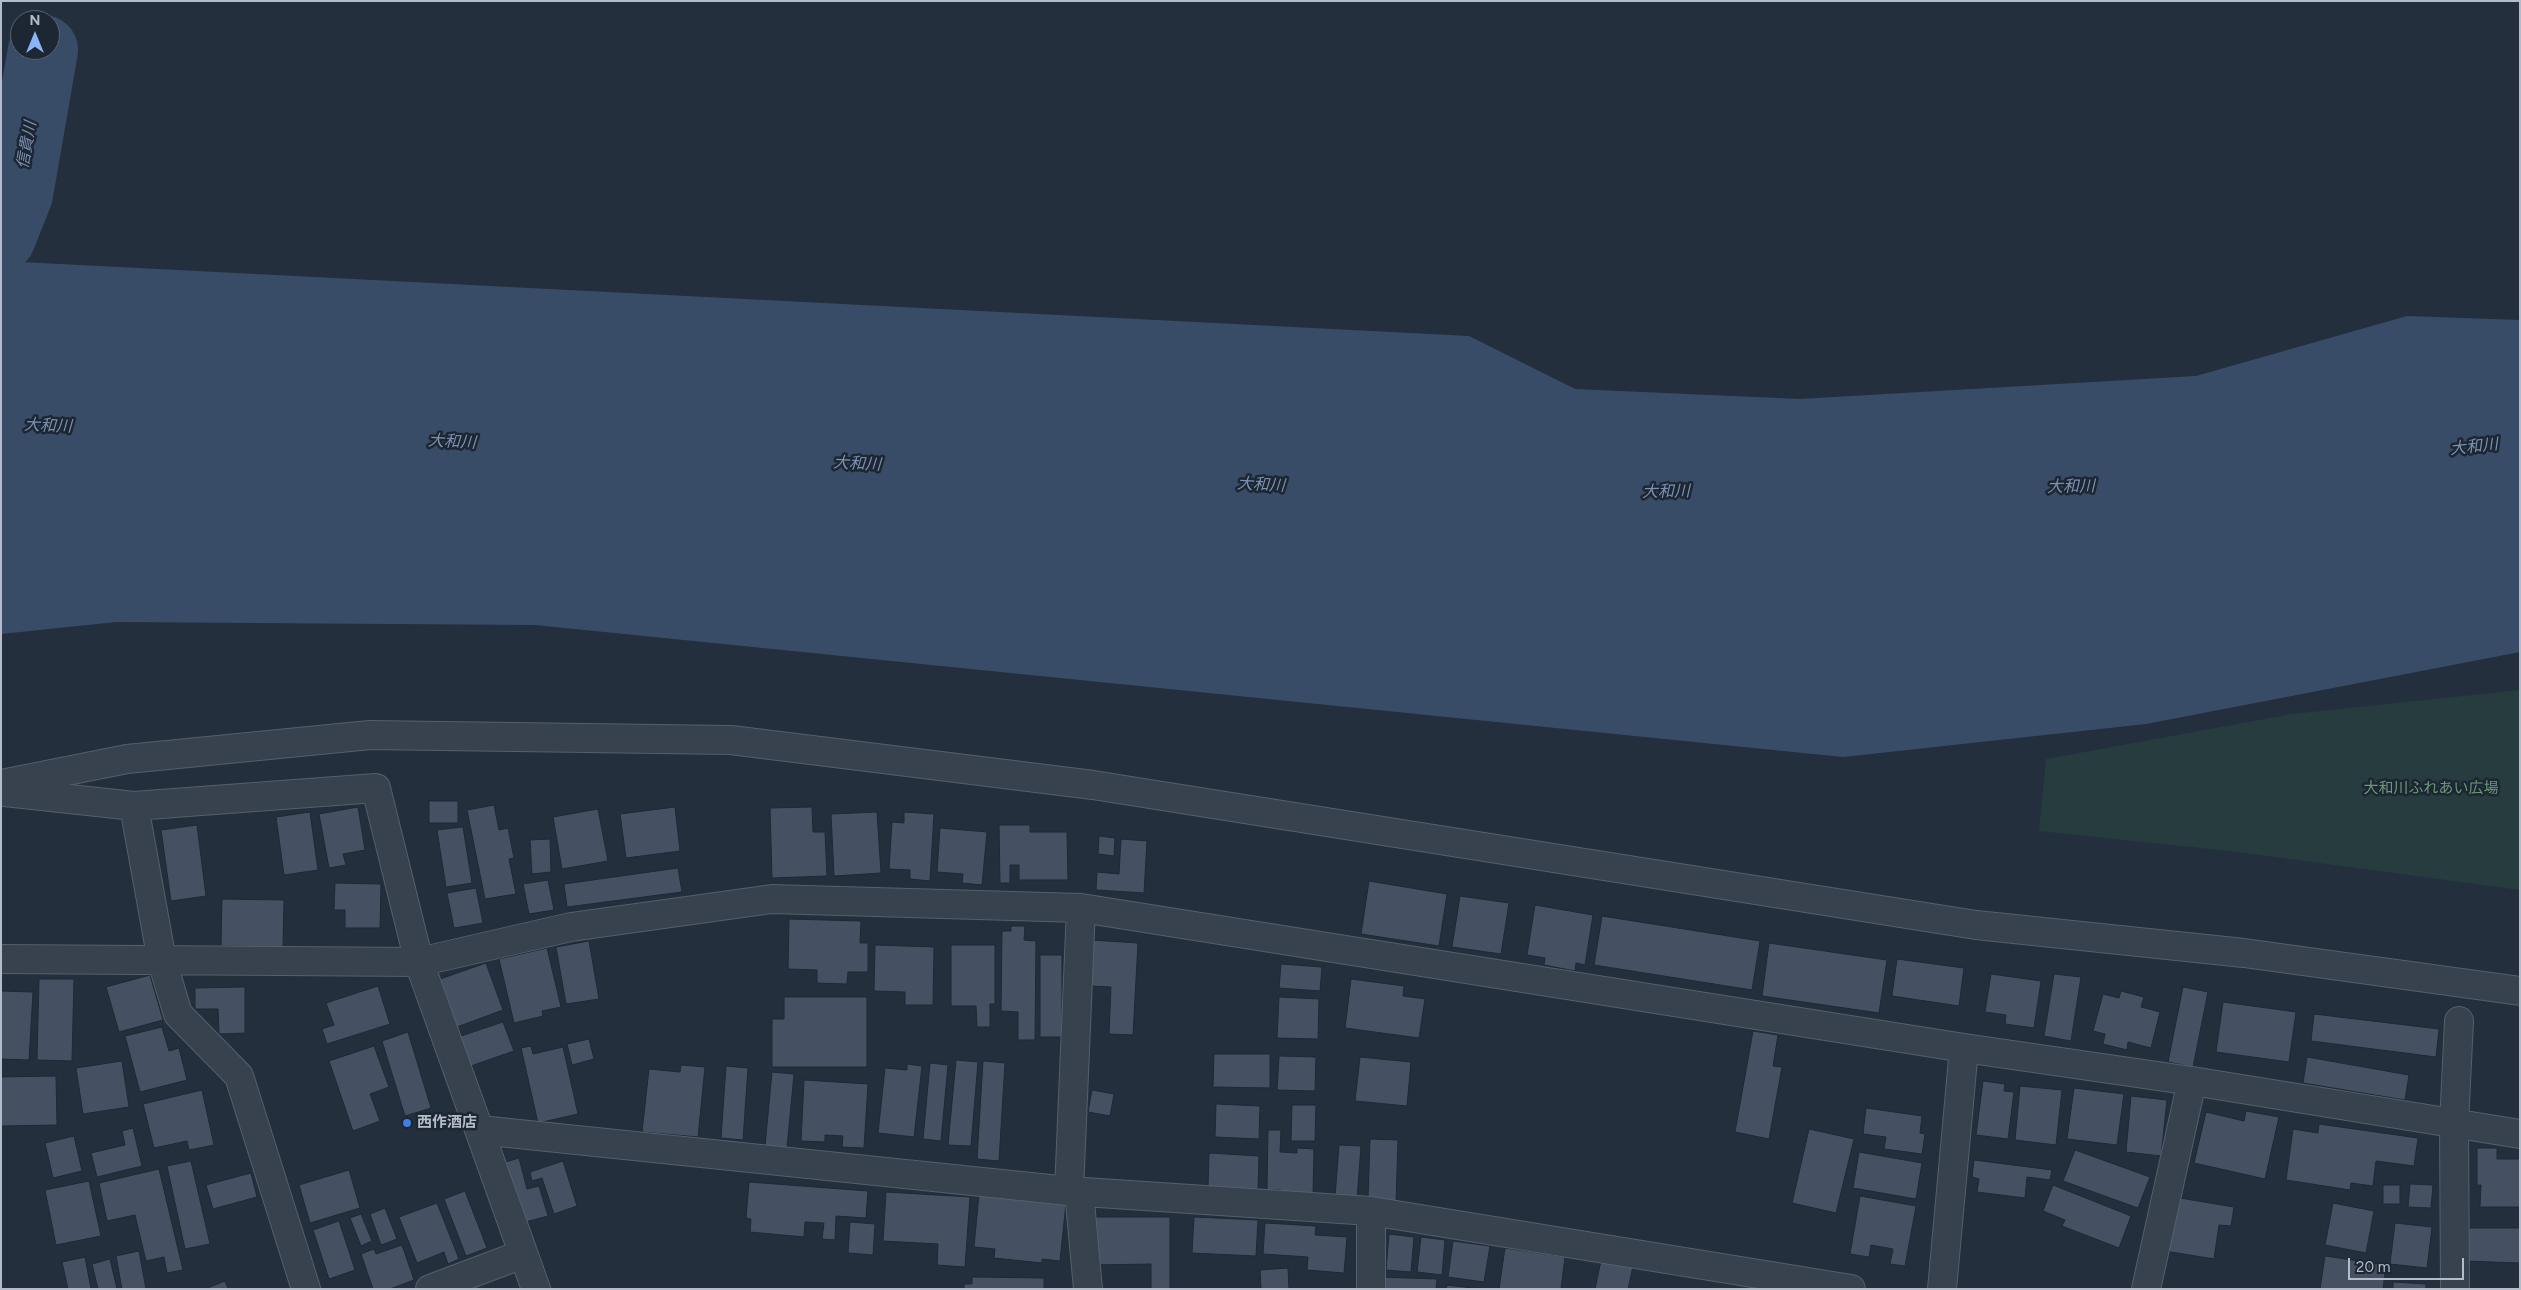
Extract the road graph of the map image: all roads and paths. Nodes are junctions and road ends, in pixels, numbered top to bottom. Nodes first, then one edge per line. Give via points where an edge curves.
1 (1, 784) edge
2 (1, 792) edge
3 (134, 806) junction
4 (1081, 908) junction
5 (1, 959) edge
6 (162, 961) junction
7 (419, 962) junction
8 (2520, 991) edge
9 (2460, 1021) dead end
10 (1964, 1048) junction
11 (2192, 1081) junction
12 (2454, 1124) junction
13 (480, 1130) junction
14 (2520, 1134) edge
15 (1074, 1191) junction
16 (1371, 1211) junction
17 (523, 1254) junction
18 (306, 1289) edge
19 (430, 1289) edge
20 (536, 1289) edge
21 (1088, 1289) edge
22 (1372, 1289) edge
23 (1852, 1289) edge
24 (1942, 1289) edge
25 (2146, 1289) edge
26 (2455, 1289) edge

1 - 8 street via 127,760 370,735 731,740 1093,785 1976,925 2244,953
2 - 3 street
3 - 6 street
3 - 7 street via 376,788
4 - 7 street via 772,899 571,926
4 - 10 street
4 - 15 street
5 - 6 street
6 - 7 street
6 - 18 street via 178,1014 240,1076
7 - 13 street
9 - 12 street
10 - 11 street
10 - 24 street
11 - 12 street
11 - 25 street
12 - 14 street
12 - 26 street
13 - 15 street
13 - 17 street
15 - 16 street
15 - 21 street
16 - 22 street
16 - 23 street
17 - 19 street
17 - 20 street

